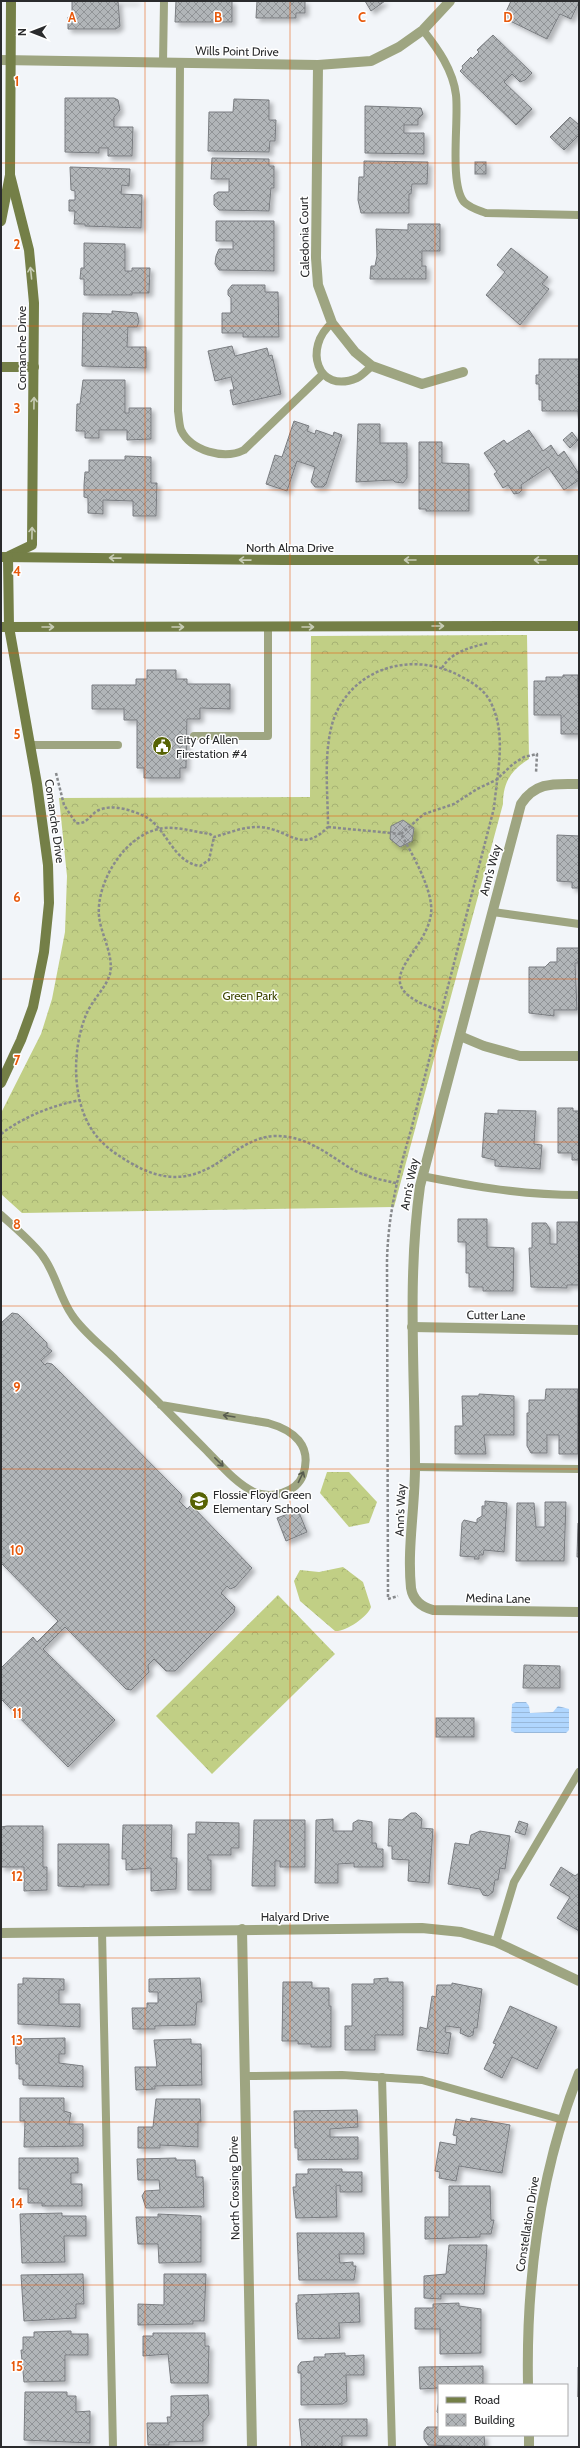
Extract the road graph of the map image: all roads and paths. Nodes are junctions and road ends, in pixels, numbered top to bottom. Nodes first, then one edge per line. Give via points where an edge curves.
1 (11, 1) edge
2 (164, 1) edge
3 (450, 1) edge
4 (423, 30) junction
5 (6, 60) edge
6 (164, 63) junction
7 (180, 63) junction
8 (318, 65) junction
9 (10, 175) junction
10 (579, 215) edge
11 (1, 222) edge
12 (332, 323) junction
13 (372, 366) junction
14 (1, 367) edge
15 (34, 367) junction
16 (463, 372) dead end
17 (323, 374) junction
18 (3, 556) edge
19 (579, 560) edge
20 (579, 626) edge
21 (5, 627) edge
22 (268, 627) junction
23 (488, 643) dead end
24 (442, 668) junction
25 (194, 736) dead end
26 (30, 745) junction
27 (118, 745) dead end
28 (56, 773) dead end
29 (496, 780) junction
30 (579, 784) edge
31 (536, 788) junction
32 (496, 791) dead end
33 (328, 827) junction
34 (157, 829) junction
35 (401, 834) junction
36 (214, 837) junction
37 (492, 912) junction
38 (579, 924) edge
39 (442, 1011) dead end
40 (460, 1036) junction
41 (579, 1056) edge
42 (1, 1083) edge
43 (80, 1100) junction
44 (1, 1134) edge
45 (422, 1176) junction
46 (396, 1182) dead end
47 (579, 1195) edge
48 (2, 1218) edge
49 (412, 1327) junction
50 (579, 1330) edge
51 (161, 1405) junction
52 (415, 1468) junction
53 (579, 1469) edge
54 (418, 1602) joint
55 (579, 1612) edge
56 (579, 1772) edge
57 (242, 1929) junction
58 (102, 1931) junction
59 (1, 1933) edge
60 (496, 1942) junction
61 (579, 1981) edge
62 (579, 2073) edge
63 (244, 2076) junction
64 (382, 2077) junction
65 (563, 2120) junction
66 (528, 2384) edge
67 (529, 2436) edge
68 (113, 2447) edge
69 (252, 2447) edge
70 (392, 2447) edge
71 (529, 2447) edge

1 - 5 street, Comanche Drive
2 - 6 lane
3 - 4 street, Wills Point Drive
4 - 8 street, Wills Point Drive via 399,48 371,61
4 - 10 lane via 444,58 456,94 456,178 463,201 471,208 486,213
5 - 6 street, Wills Point Drive
5 - 9 street, Comanche Drive
6 - 7 street, Wills Point Drive
7 - 8 street, Wills Point Drive
7 - 17 lane via 178,411 181,430 191,442 210,452 236,454 244,450
8 - 12 street, Caledonia Court via 316,258 318,285
9 - 11 street, Comanche Drive
15 -> 9 street, Comanche Drive via 34,303 29,250
12 - 13 street, Caledonia Court via 354,352
12 - 17 lane via 324,330 316,352 317,364
13 - 16 street, Caledonia Court via 422,384
13 - 17 lane via 358,378 346,381 330,379
14 - 15 street
18 -> 15 street, Comanche Drive via 32,544
19 -> 18 street, North Alma Drive via 284,560
18 - 21 street, Comanche Drive
22 -> 20 street
21 -> 22 street
21 - 26 street, Comanche Drive
22 - 25 lane via 268,736
23 - 24 path via 473,646 449,658
24 - 29 path via 469,680 483,691 492,703 500,740
24 - 33 path via 424,664 392,665 369,676 349,692 333,721 330,738
26 - 27 lane
26 - 42 street, Comanche Drive via 46,852 49,903 44,952 33,1007
28 - 34 path via 64,805 76,823 84,823 98,811 117,808 145,817 152,821
29 - 31 path via 524,757 537,754
29 - 32 path
29 - 35 path via 454,804 424,814
30 - 31 street via 546,784
31 - 37 street, Ann's Way via 521,804
33 - 35 path
33 - 36 path via 316,837 305,840 258,826
34 - 36 path via 176,829 210,834
34 - 36 path via 178,854 196,865 204,865 209,860
34 - 43 path via 139,838 125,851 111,868 102,885 99,914 111,966 108,979 86,1014 79,1037 75,1060
35 - 39 path via 425,886 431,906 428,923 403,968 400,982 406,993 416,1002
37 - 38 lane
37 - 40 street, Ann's Way
40 - 41 street via 520,1056
40 - 45 street, Ann's Way
43 - 44 path via 33,1114
43 - 46 path via 92,1128 109,1148 132,1164 171,1177 194,1175 211,1168 252,1141 273,1136 308,1142 365,1175
45 - 47 lane via 491,1190 535,1195
45 - 49 street, Ann's Way via 414,1228
48 - 51 lane via 44,1257 72,1315
49 - 50 street, Cutter Lane
49 - 52 street, Ann's Way
51 -> 51 lane via 233,1476 253,1491 266,1496 280,1494 296,1486 302,1476 306,1462 302,1446 295,1434 284,1428 268,1422
52 - 53 lane
52 - 54 street, Ann's Way via 411,1587
54 - 55 street, Medina Lane via 433,1610
56 - 60 lane via 514,1882
57 - 58 street, Halyard Drive
57 - 60 street, Halyard Drive via 422,1928 461,1932
57 - 63 street, North Crossing Drive
58 - 59 street, Halyard Drive
58 - 68 lane
60 - 61 street, Halyard Drive
62 - 65 street, Constellation Drive
63 - 64 lane
63 - 69 street, North Crossing Drive
64 - 65 lane via 422,2080
64 - 70 lane
65 - 66 street, Constellation Drive via 544,2193 534,2252 528,2302
67 - 71 street

